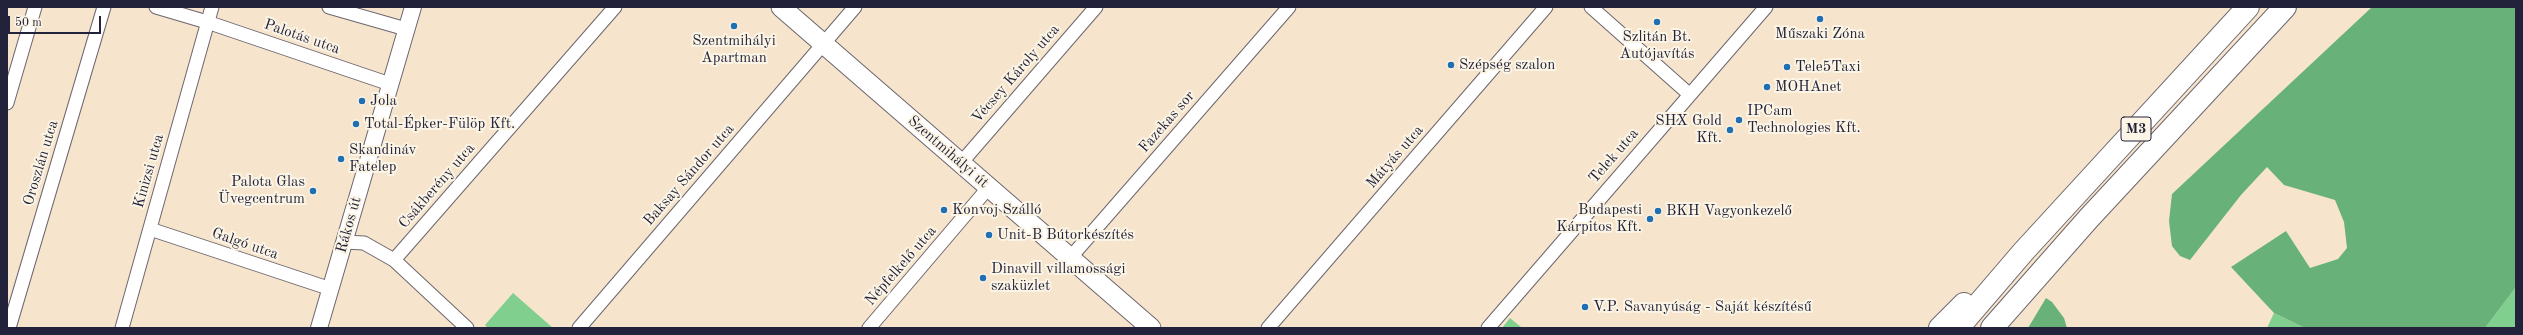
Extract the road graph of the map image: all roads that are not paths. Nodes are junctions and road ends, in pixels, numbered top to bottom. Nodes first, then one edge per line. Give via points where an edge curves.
1 (35, 7) edge
2 (104, 7) edge
3 (156, 7) edge
4 (212, 7) edge
5 (329, 7) edge
6 (413, 7) edge
7 (615, 7) edge
8 (781, 7) edge
9 (855, 7) edge
10 (1096, 7) edge
11 (1289, 7) edge
12 (1546, 7) edge
13 (1591, 7) edge
14 (1766, 7) edge
15 (2248, 7) edge
16 (2285, 7) edge
17 (207, 22) junction
18 (406, 30) junction
19 (823, 43) junction
20 (390, 84) junction
21 (1689, 94) junction
22 (7, 103) edge
23 (961, 163) junction
24 (989, 187) junction
25 (2089, 218) junction
26 (150, 229) junction
27 (344, 242) junction
28 (2024, 251) junction
29 (1070, 258) junction
30 (394, 260) junction
31 (331, 289) junction
32 (1141, 325) edge
33 (9, 328) edge
34 (122, 328) edge
35 (319, 328) edge
36 (467, 328) edge
37 (579, 328) edge
38 (869, 328) edge
39 (1268, 328) edge
40 (1488, 328) edge
41 (1940, 328) edge
42 (1958, 328) edge
43 (1992, 328) edge
44 (2012, 328) edge

1 - 22 street
2 - 33 street, Oroszlán utca
3 - 17 street, Palotás utca
4 - 17 street, Kinizsi utca
5 - 18 street
6 - 18 street, Rákos út
7 - 30 street, Csákberény utca
8 - 19 main road, Szentmihályi út
9 - 19 street, Baksay Sándor utca
10 - 23 street, Vécsey Károly utca
11 - 29 street, Fazekas sor
12 - 39 street, Mátyás utca
13 - 21 street
14 - 21 street, Telek utca
15 - 28 highway, M3
16 - 25 highway, M3
17 - 20 street, Palotás utca
17 - 26 street, Kinizsi utca
18 - 20 street, Rákos út
19 - 23 main road, Szentmihályi út
19 - 37 street, Baksay Sándor utca
20 - 27 street, Rákos út
21 - 40 street, Telek utca
23 - 24 main road, Szentmihályi út
24 - 29 main road, Szentmihályi út
24 - 38 street, Népfelkelő utca
25 - 43 highway, M3
25 - 44 highway via 2082,240
26 - 31 street, Galgó utca
26 - 34 street, Kinizsi utca
27 - 30 street via 364,243
27 - 31 street, Rákos út
28 - 41 highway via 2007,259 1989,274
28 - 42 highway, M3
29 - 32 main road, Szentmihályi út
30 - 36 street
31 - 35 street, Rákos út

